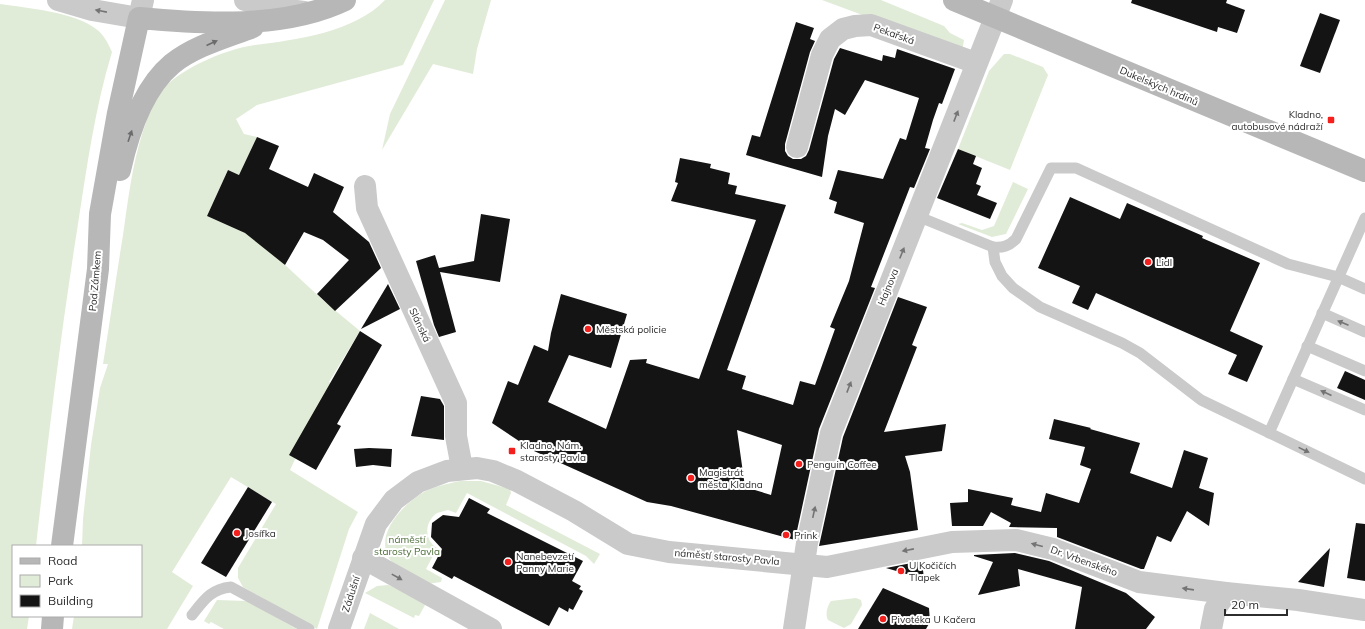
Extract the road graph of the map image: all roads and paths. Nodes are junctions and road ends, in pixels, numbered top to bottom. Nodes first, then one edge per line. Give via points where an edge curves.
1 (58, 0) edge
2 (245, 0) edge
3 (345, 0) edge
4 (954, 0) edge
5 (1000, 8) edge
6 (141, 9) edge
7 (311, 12) junction
8 (279, 19) junction
9 (976, 63) junction
10 (797, 147) dead end
11 (1365, 171) edge
12 (366, 186) dead end
13 (917, 216) junction
14 (1365, 218) edge
15 (993, 247) junction
16 (98, 269) junction
17 (1338, 277) junction
18 (1365, 289) edge
19 (1322, 313) junction
20 (1365, 332) edge
21 (1307, 346) junction
22 (1365, 371) edge
23 (1293, 379) junction
24 (1365, 410) edge
25 (1269, 433) junction
26 (462, 468) junction
27 (1365, 479) edge
28 (62, 545) edge
29 (362, 558) junction
30 (804, 564) junction
31 (1226, 593) junction
32 (1365, 610) edge
33 (192, 615) dead end
34 (53, 617) edge
35 (52, 629) edge
36 (309, 629) edge
37 (339, 629) edge
38 (491, 629) edge
39 (794, 629) edge
40 (1211, 629) edge

6 -> 1 street via 92,10
2 - 7 street via 268,7
3 - 7 main road
4 - 5 main road, Dukelských hrdinů
5 - 9 street, Hajnova
5 - 11 main road, Dukelských hrdinů
6 - 8 main road via 195,22
6 - 16 main road, Pod Zámkem via 118,113 100,214
7 - 8 main road
16 -> 8 main road via 122,163 131,134 156,82 173,64 194,51 225,37
9 - 10 street, Pekařská via 871,25 843,29 830,39 822,55
13 -> 9 street, Hajnova
12 - 26 street, Slánská via 367,208 456,403 456,436
13 - 15 lane
30 -> 13 street, Hajnova via 831,433
14 - 17 lane
15 - 17 lane via 1002,248 1016,239 1051,168 1076,168 1288,264
15 - 25 lane via 995,262 1002,276 1026,298 1054,314 1134,349 1201,400
16 - 28 main road, Pod Zámkem
17 - 18 lane
17 - 19 lane
20 -> 19 lane
19 - 21 lane
21 - 22 lane
21 - 23 lane
24 -> 23 lane
23 - 25 lane
25 -> 27 lane
26 - 29 street, náměstí starosty Pavla via 418,482 394,500 376,524
26 - 30 street, náměstí starosty Pavla via 493,471 517,481 574,511 628,544 641,548
29 - 37 street, Zádušní
29 -> 38 street
31 -> 30 street, Dr. Vrbenského via 1140,582 1053,550 1016,540 952,542 827,567
30 - 39 street
31 - 32 street, Dr. Vrbenského
31 - 40 street via 1215,609
33 - 36 lane via 204,599 219,588 231,588
34 - 35 main road

